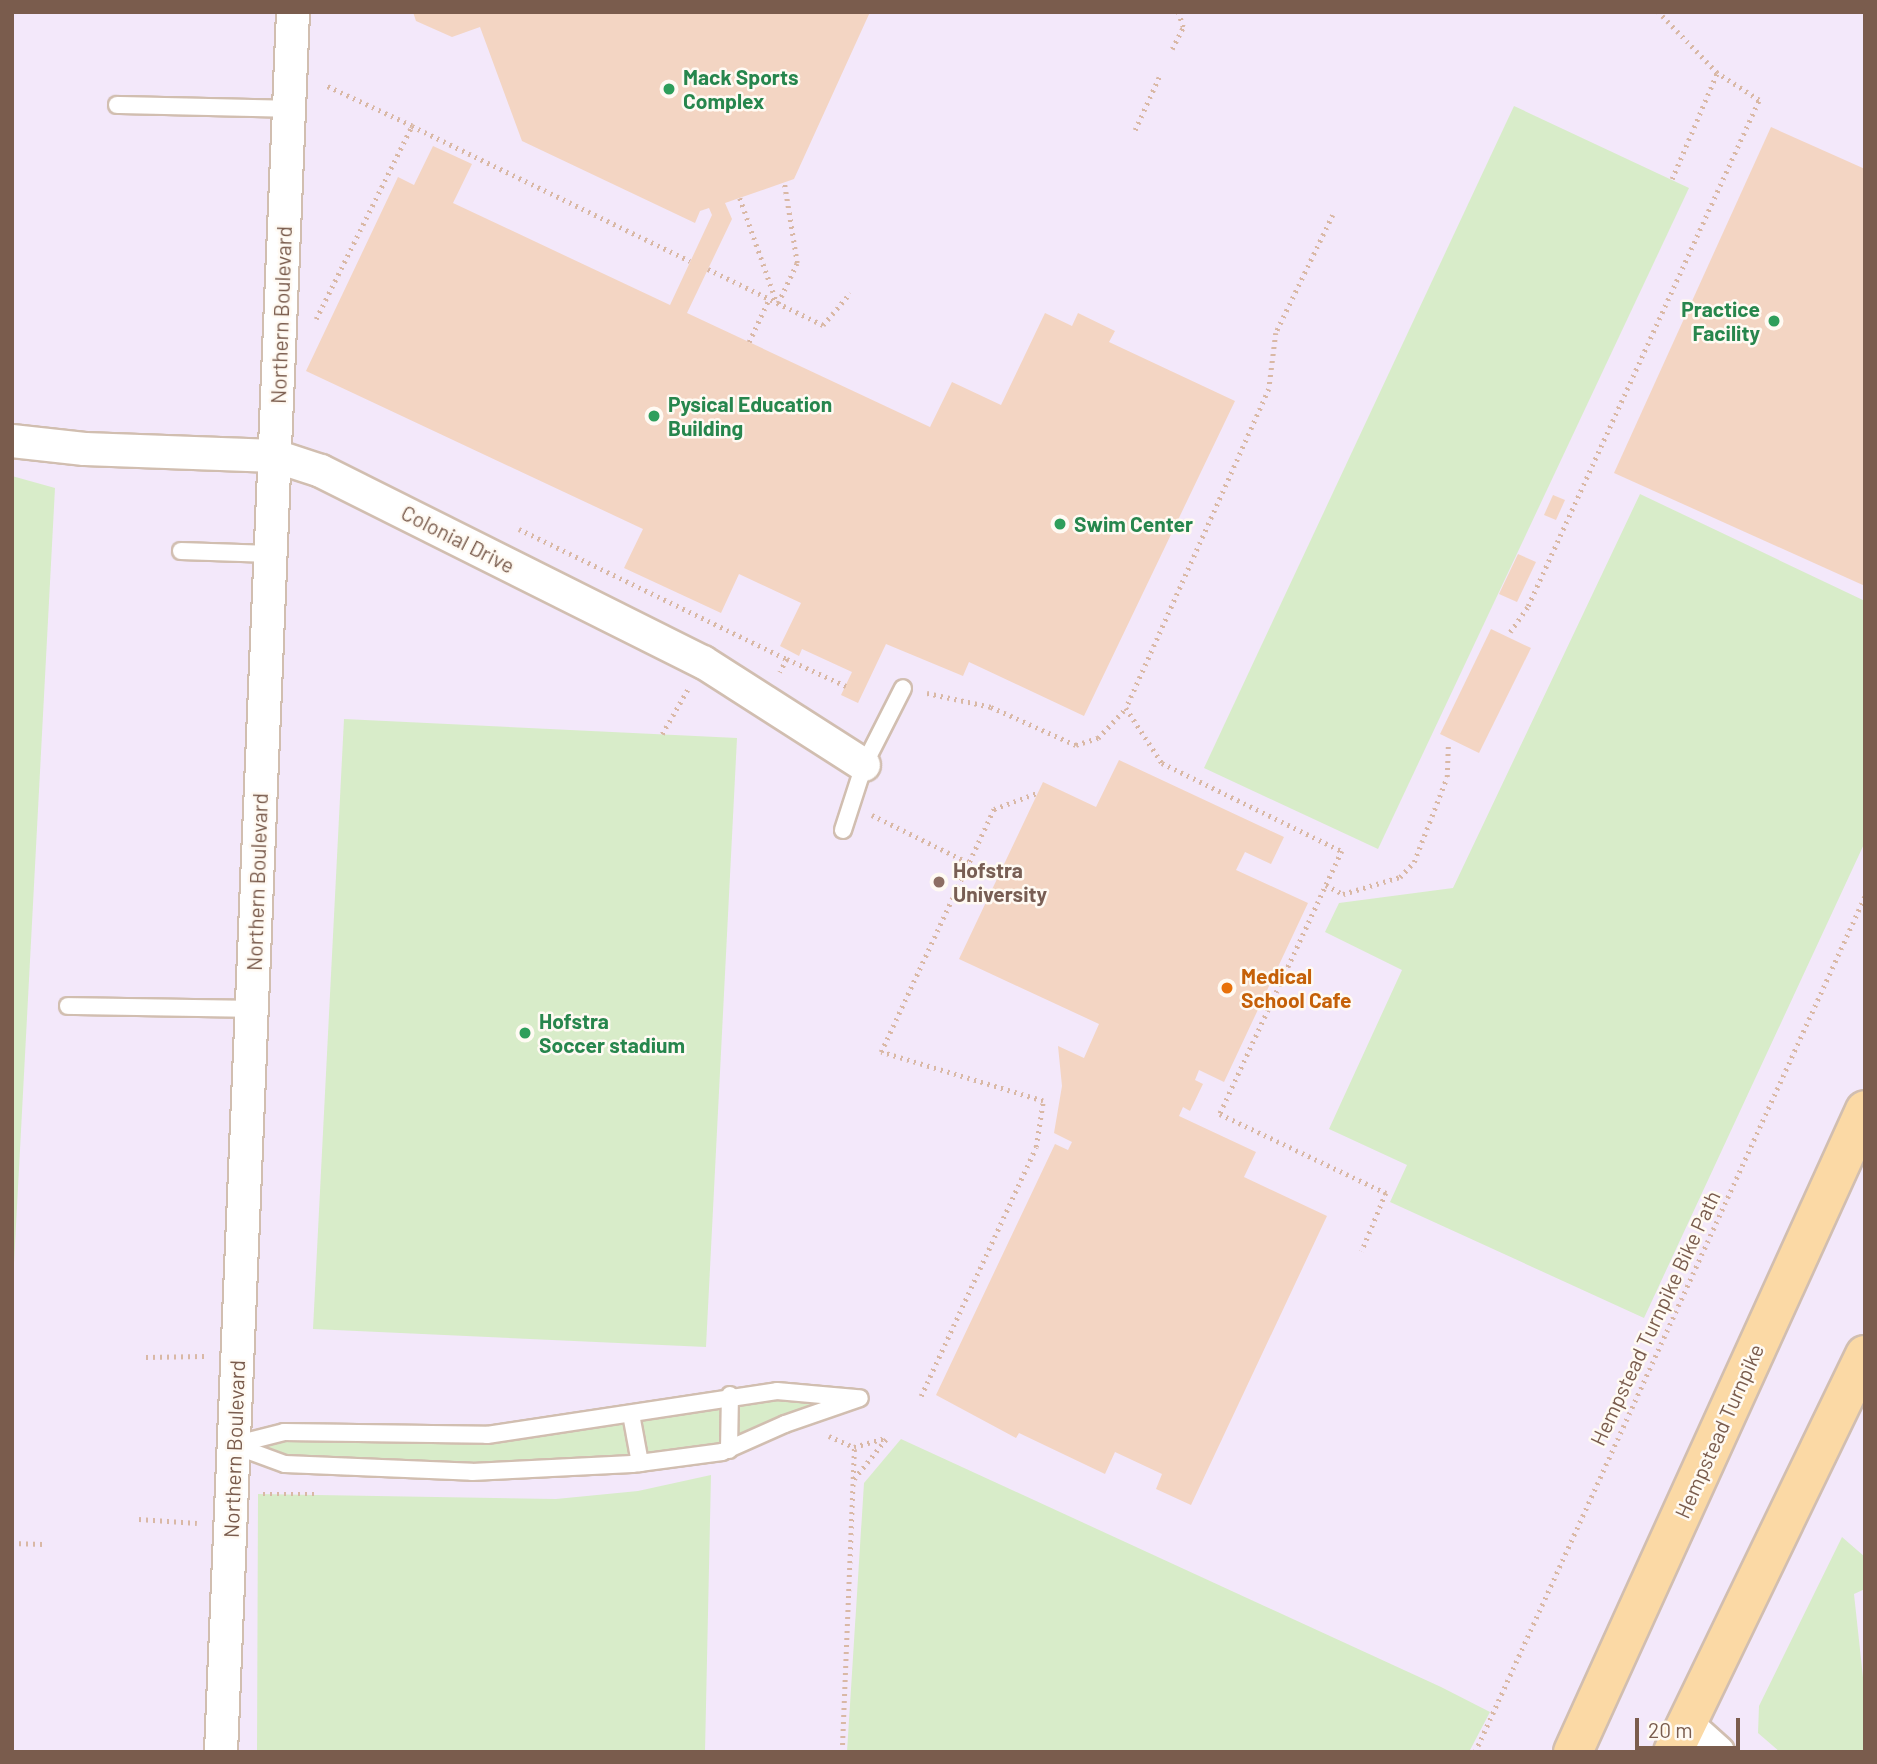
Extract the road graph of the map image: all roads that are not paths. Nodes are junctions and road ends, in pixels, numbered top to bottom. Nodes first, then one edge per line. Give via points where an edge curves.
1 (293, 12) edge
2 (117, 105) dead end
3 (289, 109) junction
4 (12, 441) edge
5 (275, 456) junction
6 (181, 551) dead end
7 (271, 554) junction
8 (903, 688) road end
9 (864, 765) junction
10 (843, 830) dead end
11 (68, 1006) dead end
12 (252, 1009) junction
13 (1865, 1110) edge
14 (1865, 1355) edge
15 (730, 1395) junction
16 (631, 1414) junction
17 (233, 1445) junction
18 (729, 1450) junction
19 (640, 1463) junction
20 (1680, 1738) edge
21 (221, 1752) edge
22 (1573, 1752) edge
23 (1718, 1752) edge

1 - 3 street, Northern Boulevard
2 - 3 lane
3 - 5 street, Northern Boulevard
4 - 5 street, Colonial Drive via 85,449
5 - 7 street, Northern Boulevard
5 - 9 street, Colonial Drive via 321,471 703,662
6 - 7 lane
7 - 12 street, Northern Boulevard
8 - 9 lane
9 - 10 lane
11 - 12 lane
12 - 17 street, Northern Boulevard
13 - 22 main road, Hempstead Turnpike
14 - 20 main road
15 - 16 lane
15 - 18 lane
15 - 18 lane via 777,1391 860,1398 785,1424
16 - 17 lane via 487,1435 284,1432
16 - 19 lane
17 - 19 lane via 285,1464 472,1472
17 - 21 street, Northern Boulevard
18 - 19 lane
20 - 23 street

